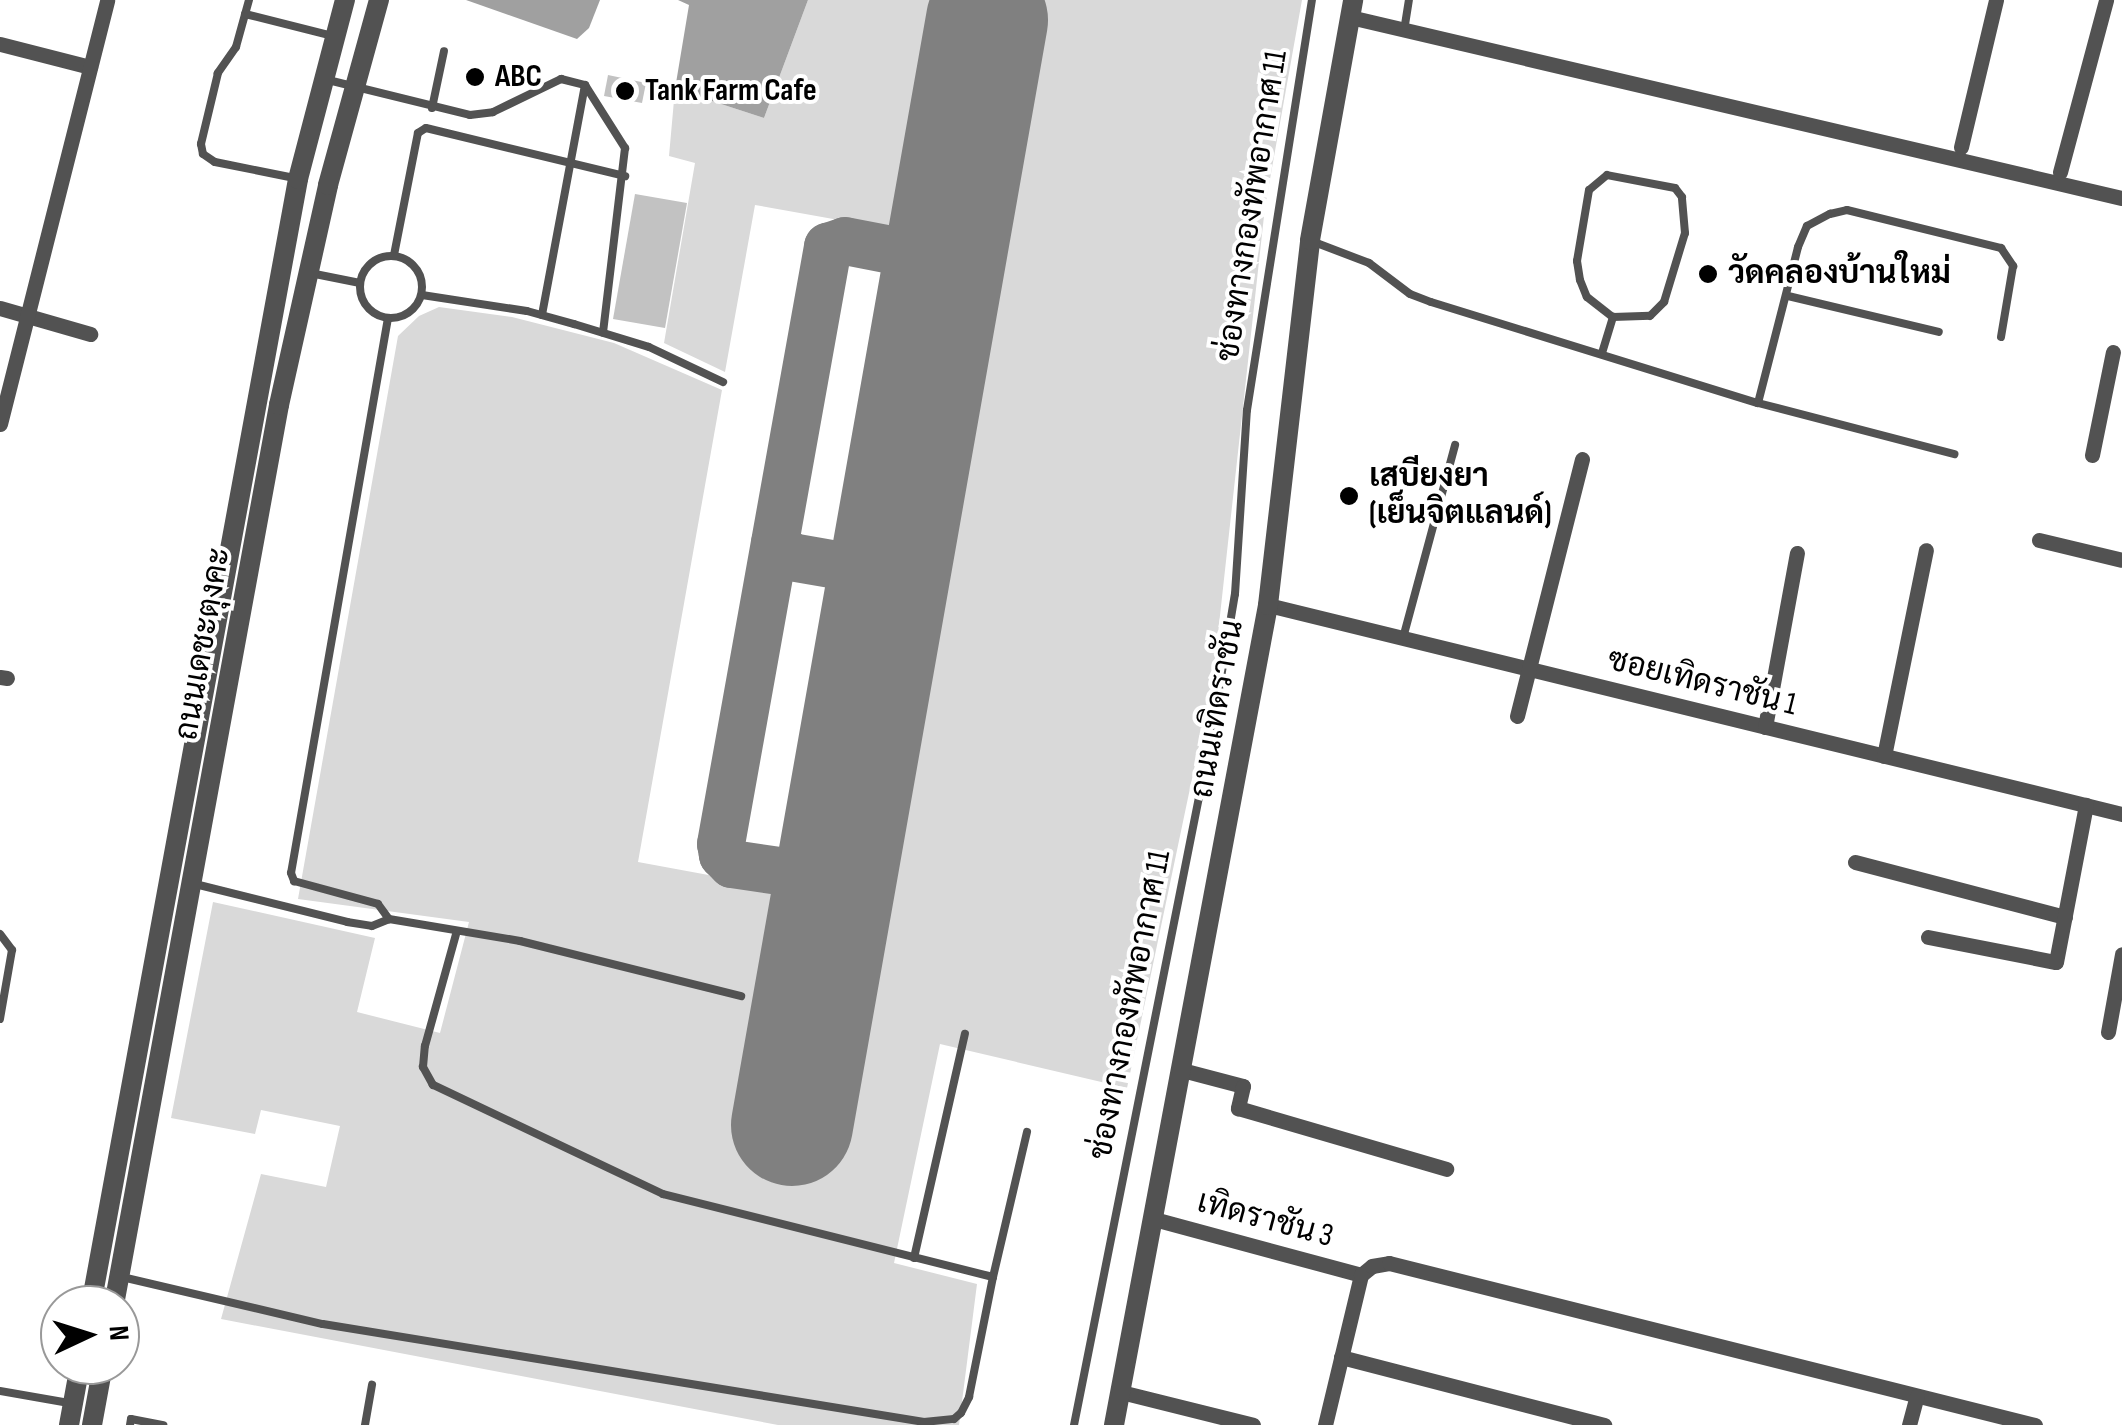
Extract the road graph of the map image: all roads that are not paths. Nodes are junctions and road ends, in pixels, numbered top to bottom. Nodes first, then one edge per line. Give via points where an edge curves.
1 (106, 0) edge
2 (248, 0) edge
3 (345, 0) edge
4 (379, 0) edge
5 (1312, 0) edge
6 (1409, 0) edge
7 (1996, 0) edge
8 (2106, 0) edge
9 (1352, 8) edge
10 (245, 14) junction
11 (1404, 31) junction
12 (335, 37) junction
13 (0, 44) edge
14 (444, 52) dead end
15 (90, 67) junction
16 (323, 79) junction
17 (585, 85) junction
18 (357, 87) junction
19 (432, 108) junction
20 (1961, 147) dead end
21 (570, 160) junction
22 (2060, 172) dead end
23 (625, 176) junction
24 (298, 178) junction
25 (2122, 198) edge
26 (1310, 240) junction
27 (394, 255) junction
28 (310, 274) junction
29 (360, 284) junction
30 (422, 296) junction
31 (1788, 296) junction
32 (0, 308) edge
33 (28, 315) junction
34 (542, 315) junction
35 (1614, 317) junction
36 (388, 318) junction
37 (1939, 332) dead end
38 (603, 333) junction
39 (90, 334) dead end
40 (2001, 337) dead end
41 (2114, 352) dead end
42 (1602, 353) junction
43 (724, 382) dead end
44 (1758, 403) junction
45 (2104, 406) junction
46 (2122, 411) edge
47 (0, 424) edge
48 (1455, 445) dead end
49 (1954, 454) dead end
50 (2092, 455) dead end
51 (1582, 459) dead end
52 (2039, 540) dead end
53 (1926, 550) dead end
54 (1797, 553) dead end
55 (2122, 560) edge
56 (1268, 606) junction
57 (1403, 638) junction
58 (1529, 669) junction
59 (1517, 716) dead end
60 (1765, 727) junction
61 (1884, 756) junction
62 (2086, 805) junction
63 (2122, 814) edge
64 (1855, 862) dead end
65 (191, 882) junction
66 (2065, 916) junction
67 (389, 920) junction
68 (457, 931) junction
69 (0, 934) edge
70 (1928, 937) dead end
71 (2122, 955) edge
72 (741, 996) dead end
73 (0, 1019) edge
74 (2108, 1032) dead end
75 (966, 1034) dead end
76 (1182, 1070) junction
77 (1028, 1132) dead end
78 (1446, 1169) dead end
79 (1154, 1219) junction
80 (914, 1258) junction
81 (1362, 1275) junction
82 (119, 1277) junction
83 (993, 1277) junction
84 (94, 1285) edge
85 (118, 1285) edge
86 (1342, 1357) junction
87 (76, 1385) edge
88 (99, 1385) edge
89 (372, 1385) dead end
90 (0, 1391) edge
91 (1121, 1392) junction
92 (1917, 1396) junction
93 (70, 1414) edge
94 (92, 1425) edge
95 (130, 1425) edge
96 (162, 1425) edge
97 (365, 1425) edge
98 (1074, 1425) edge
99 (1114, 1425) edge
100 (1253, 1425) edge
101 (1325, 1425) edge
102 (1604, 1425) edge
103 (1909, 1425) edge
104 (2035, 1425) edge

1 - 15 street
2 - 10 lane
3 - 12 street, ถนนเดชะตุงคะ
4 - 18 street, ถนนเดชะตุงคะ
5 - 98 lane, ช่องทางกองทัพอากาศ 11 via 1248,410 1234,594 1217,701
6 - 11 lane
7 - 20 street
8 - 22 street
9 - 11 street
9 - 26 street, ถนนเทิดราชัน
10 - 12 lane
10 - 24 lane via 236,48 218,73 203,154
11 - 25 street
12 - 16 street, ถนนเดชะตุงคะ
13 - 15 street
14 - 19 lane
15 - 33 street
16 - 18 lane
16 - 24 street, ถนนเดชะตุงคะ
17 - 19 lane via 561,79 493,112
17 - 21 lane
17 - 23 lane via 625,148
18 - 19 lane
18 - 28 street, ถนนเดชะตุงคะ
21 - 23 lane
21 - 27 lane via 426,128 418,133
21 - 34 lane
23 - 38 lane
24 - 84 street, ถนนเดชะตุงคะ
26 - 42 lane via 1369,262 1410,294
26 - 56 street, ถนนเทิดราชัน
27 - 29 lane via 368,265
27 - 30 lane via 420,274
28 - 29 lane
28 - 65 street, ถนนเดชะตุงคะ via 279,405
29 - 36 lane via 364,303
30 - 34 lane
30 - 36 lane via 412,310
31 - 37 lane
31 - 40 lane via 1807,226 1847,210 2001,248 2013,266
31 - 44 lane
32 - 33 street
33 - 39 street
33 - 47 street
34 - 38 lane
35 - 35 lane via 1587,297 1580,280 1589,190 1608,175 1675,188 1685,234 1664,302 1650,316
35 - 42 lane
36 - 67 lane via 291,873 302,885 378,904
38 - 43 lane
41 - 45 street
42 - 44 lane
44 - 49 lane
45 - 46 street
45 - 50 street
48 - 57 lane
51 - 58 street
52 - 55 street
53 - 61 street
54 - 60 street
56 - 57 street, ซอยเทิดราชัน 1
56 - 76 street, ถนนเทิดราชัน
57 - 58 street, ซอยเทิดราชัน 1
58 - 59 street
58 - 60 street, ซอยเทิดราชัน 1
60 - 61 street, ซอยเทิดราชัน 1
61 - 62 street, ซอยเทิดราชัน 1
62 - 63 street, ซอยเทิดราชัน 1
62 - 66 street
64 - 66 street
65 - 67 lane via 347,922 372,926
65 - 82 street, ถนนเดชะตุงคะ
66 - 70 street via 2056,962
67 - 68 lane
68 - 72 lane
68 - 80 lane via 425,1046 423,1067 433,1085 663,1194
69 - 73 lane via 12,950
71 - 74 street
75 - 80 lane
76 - 78 street via 1242,1086 1238,1108
76 - 79 street, ถนนเทิดราชัน
77 - 83 lane
79 - 81 street, เทิดราชัน 3
79 - 91 street, ถนนเทิดราชัน
80 - 83 lane
81 - 86 street
81 - 92 street via 1389,1263
82 - 83 lane via 324,1324 924,1422 954,1419 966,1406
82 - 85 street, ถนนเดชะตุงคะ
86 - 101 street
86 - 102 street
87 - 93 street
88 - 94 street
89 - 97 lane
90 - 93 lane
91 - 99 street, ถนนเทิดราชัน
91 - 100 street
92 - 103 street
92 - 104 street
95 - 96 lane via 131,1419

